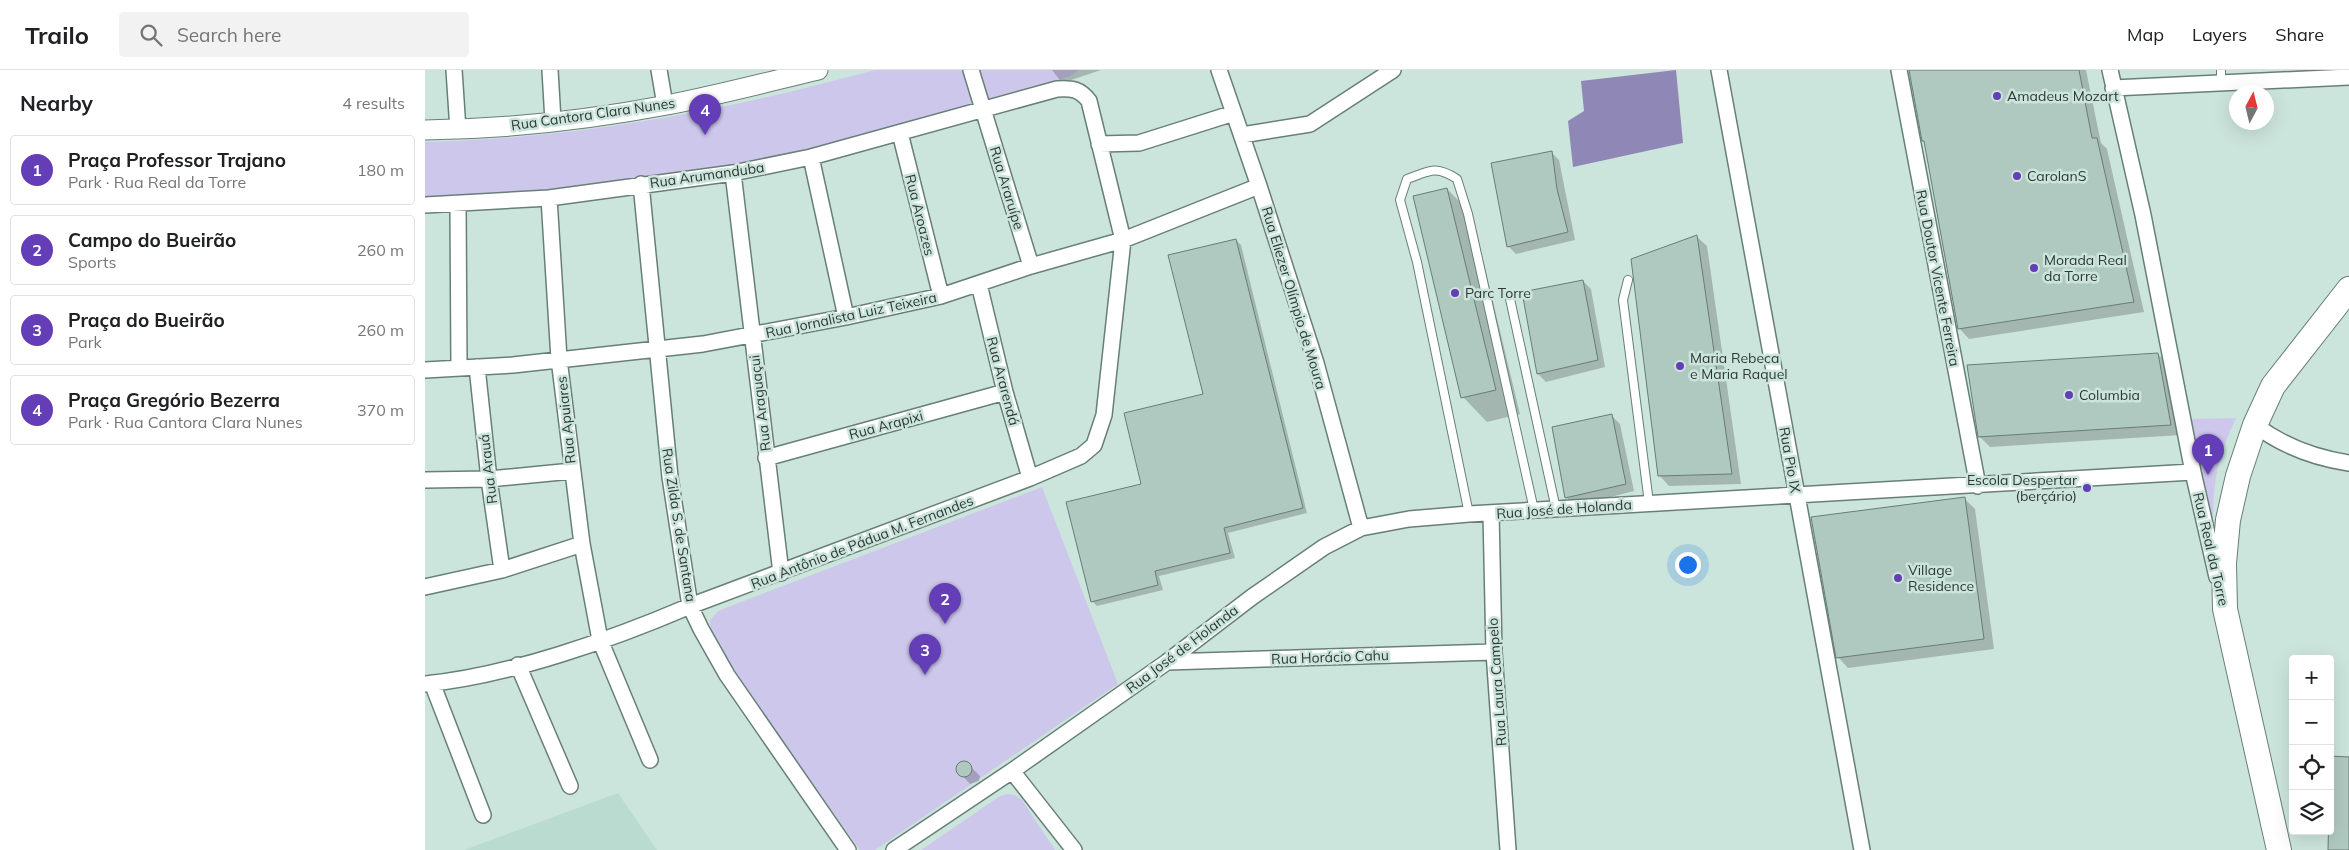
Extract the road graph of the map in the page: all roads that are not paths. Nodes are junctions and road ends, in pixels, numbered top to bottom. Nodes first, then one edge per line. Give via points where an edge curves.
1 (454, 70) edge
2 (550, 70) edge
3 (659, 70) edge
4 (818, 70) edge
5 (971, 70) edge
6 (1219, 70) edge
7 (1393, 70) edge
8 (1719, 70) edge
9 (1899, 70) edge
10 (2110, 70) edge
11 (2321, 74) edge
12 (763, 76) edge
13 (2221, 76) edge
14 (2349, 76) edge
15 (2113, 88) junction
16 (665, 105) junction
17 (982, 110) junction
18 (1234, 113) junction
19 (553, 121) junction
20 (425, 130) edge
21 (458, 130) junction
22 (900, 133) junction
23 (1242, 135) junction
24 (1099, 144) junction
25 (811, 157) junction
26 (733, 173) junction
27 (641, 184) junction
28 (1259, 186) junction
29 (549, 198) junction
30 (458, 204) junction
31 (425, 205) edge
32 (1123, 240) junction
33 (1031, 266) junction
34 (1628, 280) dead end
35 (979, 284) junction
36 (2349, 289) edge
37 (941, 296) junction
38 (1510, 299) dead end
39 (845, 317) junction
40 (752, 336) junction
41 (657, 349) junction
42 (559, 360) junction
43 (459, 367) junction
44 (477, 367) junction
45 (425, 370) edge
46 (1005, 392) junction
47 (2255, 425) junction
48 (766, 458) junction
49 (2349, 463) edge
50 (572, 471) junction
51 (2193, 472) junction
52 (1030, 478) junction
53 (489, 479) junction
54 (425, 480) edge
55 (1978, 486) junction
56 (1796, 494) junction
57 (1649, 503) junction
58 (1556, 509) junction
59 (1534, 510) junction
60 (1491, 513) junction
61 (1469, 514) junction
62 (1361, 528) junction
63 (582, 544) junction
64 (502, 570) junction
65 (781, 573) junction
66 (425, 587) edge
67 (690, 606) junction
68 (2225, 609) junction
69 (600, 640) junction
70 (1493, 652) junction
71 (1167, 662) junction
72 (518, 665) junction
73 (429, 683) edge
74 (650, 760) dead end
75 (1012, 771) junction
76 (571, 786) dead end
77 (483, 815) dead end
78 (849, 850) edge
79 (894, 850) edge
80 (1074, 850) edge
81 (1508, 850) edge
82 (1862, 850) edge
83 (2279, 850) edge

1 - 21 street
2 - 19 street
3 - 16 street
4 - 12 street, Rua Cantora Clara Nunes
5 - 17 street, Rua Araruípe
6 - 18 street, Rua Eliezer Olímpio de Moura
7 - 23 street via 1310,124
8 - 56 street, Rua Pio IX
9 - 55 street, Rua Doutor Vicente Ferreira
10 - 15 street, Rua Real da Torre
11 - 13 street
11 - 14 street
12 - 16 street, Rua Cantora Clara Nunes
13 - 15 street
15 - 51 street, Rua Real da Torre via 2143,214
16 - 19 street, Rua Cantora Clara Nunes
17 - 22 street, Rua Arumanduba
17 - 24 street, Rua Arumanduba via 1057,89 1076,90 1089,101
17 - 33 street, Rua Araruípe
18 - 23 street, Rua Eliezer Olímpio de Moura
18 - 24 street via 1139,143
19 - 21 street, Rua Cantora Clara Nunes
20 - 21 street, Rua Cantora Clara Nunes
22 - 25 street, Rua Arumanduba
22 - 37 street, Rua Aroazes
23 - 28 street, Rua Eliezer Olímpio de Moura
24 - 32 street, Rua Arumanduba
25 - 26 street, Rua Arumanduba
25 - 39 street
26 - 27 street, Rua Arumanduba
26 - 40 street, Rua Araguaçui
27 - 29 street, Rua Arumanduba
27 - 41 street, Rua Zilda S. de Santana
28 - 32 street, Rua Jornalista Luiz Teixeira
28 - 62 street, Rua Eliezer Olímpio de Moura via 1316,363
29 - 30 street, Rua Arumanduba
29 - 42 street, Rua Apuiares
30 - 31 street, Rua Arumanduba
30 - 43 street
32 - 33 street, Rua Jornalista Luiz Teixeira
32 - 52 street, Rua Antônio de Pádua M. Fernandes via 1100,435 1081,456
33 - 35 street, Rua Jornalista Luiz Teixeira
34 - 57 lane via 1623,300
35 - 37 street, Rua Jornalista Luiz Teixeira
35 - 46 street, Rua Ararendá
36 - 47 main road via 2273,386
37 - 39 street, Rua Jornalista Luiz Teixeira
38 - 58 lane
39 - 40 street, Rua Jornalista Luiz Teixeira
40 - 41 street, Rua Jornalista Luiz Teixeira
40 - 48 street, Rua Araguaçui
41 - 42 street, Rua Jornalista Luiz Teixeira
41 - 67 street, Rua Zilda S. de Santana via 670,477
42 - 44 street, Rua Jornalista Luiz Teixeira
42 - 50 street, Rua Apuiares
43 - 44 street, Rua Jornalista Luiz Teixeira
43 - 45 street, Rua Jornalista Luiz Teixeira
44 - 53 street, Rua Arauá
46 - 48 street, Rua Arapixi
46 - 52 street, Rua Ararendá
47 - 49 street via 2272,438 2300,450
47 - 68 main road via 2228,520 2224,563
48 - 65 street, Rua Araguaçui
50 - 53 street
50 - 63 street, Rua Apuiares
51 - 55 street, Rua José de Holanda
51 - 68 street, Rua Real da Torre
52 - 65 street, Rua Antônio de Pádua M. Fernandes
53 - 54 street
53 - 64 street, Rua Arauá
55 - 56 street, Rua José de Holanda
56 - 57 street, Rua José de Holanda
56 - 82 street, Rua Pio IX
57 - 58 street, Rua José de Holanda
58 - 59 street, Rua José de Holanda
59 - 60 street, Rua José de Holanda
59 - 61 lane via 1460,188 1457,179 1443,170 1429,171 1407,179 1400,200 1417,262
60 - 61 street, Rua José de Holanda
60 - 70 street, Rua Laura Campelo
61 - 62 street, Rua José de Holanda via 1409,519
62 - 71 street, Rua José de Holanda via 1291,569
63 - 64 street
63 - 69 street, Rua Apuiares
64 - 66 street
65 - 67 street, Rua Antônio de Pádua M. Fernandes
67 - 69 street, Rua Antônio de Pádua M. Fernandes
67 - 78 street, Rua Zilda S. de Santana via 727,675
68 - 83 main road, Rua Real da Torre
69 - 72 street, Rua Antônio de Pádua M. Fernandes
69 - 74 street, Rua Apuiares
70 - 71 street, Rua Horácio Cahu
70 - 81 street, Rua Laura Campelo
71 - 75 street, Rua José de Holanda
72 - 73 street, Rua Antônio de Pádua M. Fernandes
72 - 76 street
73 - 77 street
75 - 79 street, Rua José de Holanda
75 - 80 street

